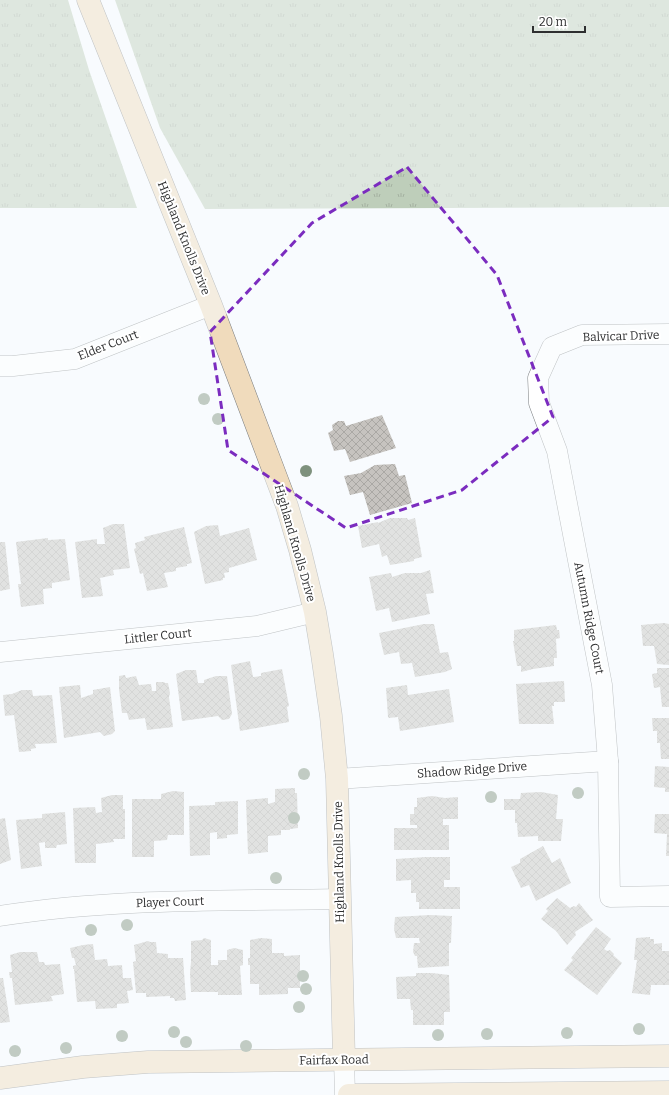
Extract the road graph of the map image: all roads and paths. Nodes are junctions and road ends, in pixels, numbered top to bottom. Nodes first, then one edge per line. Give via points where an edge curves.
1 (88, 0) edge
2 (211, 305) junction
3 (669, 334) edge
4 (552, 347) joint
5 (0, 366) edge
6 (315, 612) junction
7 (0, 652) edge
8 (608, 762) junction
9 (337, 779) junction
10 (669, 896) edge
11 (340, 900) junction
12 (0, 916) edge
13 (669, 1056) edge
14 (344, 1059) junction
15 (0, 1078) edge
16 (669, 1092) edge
17 (345, 1095) edge
18 (349, 1095) edge

1 - 2 street, Highland Knolls Drive
2 - 5 street, Elder Court via 76,359
2 - 6 street, Highland Knolls Drive via 287,506
3 - 4 street, Balvicar Drive via 582,335
4 - 8 street, Autumn Ridge Court via 538,378 539,403 557,451 602,685
6 - 7 street, Littler Court via 257,626
6 - 9 street, Highland Knolls Drive via 332,716
8 - 9 street, Shadow Ridge Drive
8 - 10 street, Autumn Ridge Court via 610,897
9 - 11 street, Highland Knolls Drive
11 - 12 street, Player Court via 162,902 90,906
11 - 14 street, Highland Knolls Drive
13 - 14 street, Fairfax Road
14 - 15 street, Fairfax Road via 148,1062 83,1067
14 - 17 street, Highland Knolls Drive
16 - 18 street

